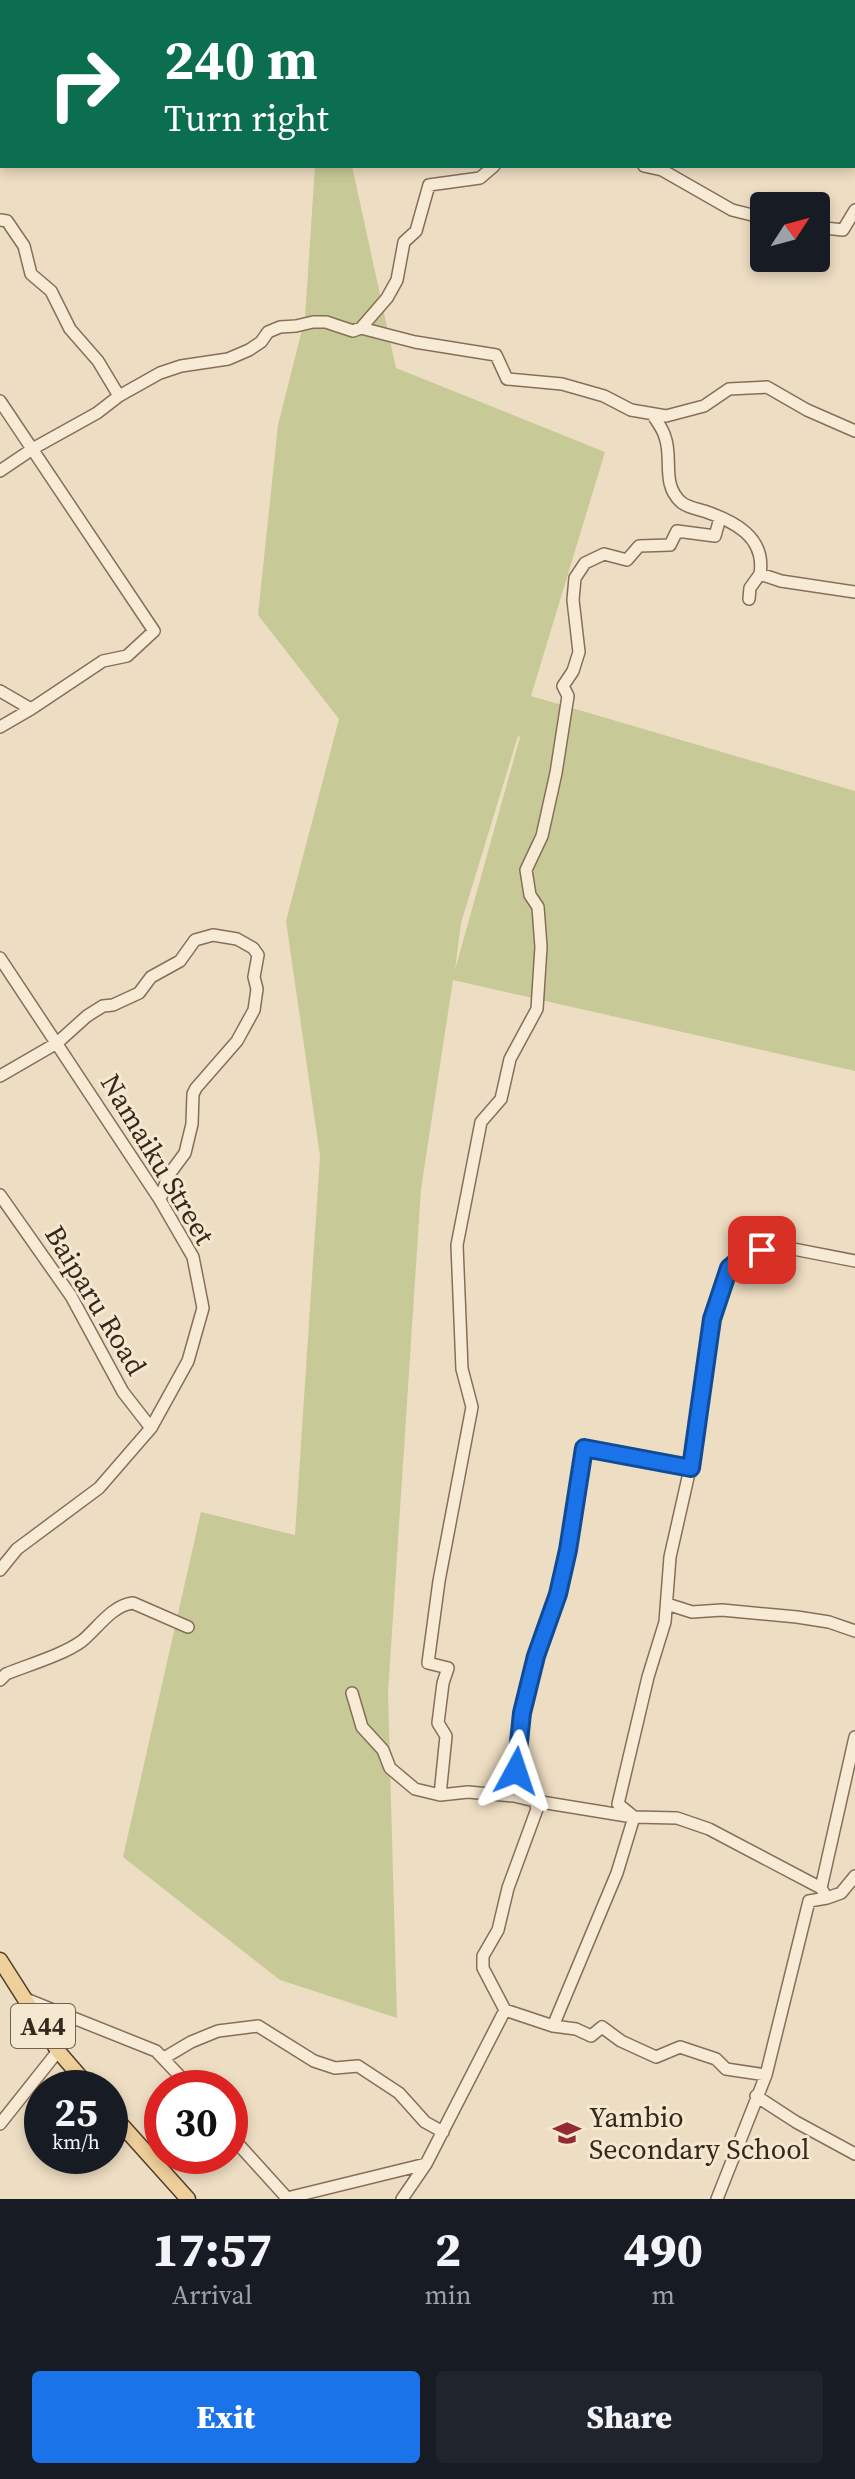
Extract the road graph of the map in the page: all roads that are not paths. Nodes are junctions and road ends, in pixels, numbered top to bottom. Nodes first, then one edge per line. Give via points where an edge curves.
1 (492, 168) edge
2 (653, 168) edge
3 (855, 210) edge
4 (750, 214) edge
5 (0, 220) edge
6 (830, 229) edge
7 (361, 328) junction
8 (119, 396) junction
9 (0, 401) edge
10 (653, 415) junction
11 (855, 431) edge
12 (34, 448) junction
13 (0, 471) edge
14 (720, 518) junction
15 (760, 574) junction
16 (855, 592) edge
17 (749, 599) dead end
18 (0, 691) edge
19 (31, 709) junction
20 (0, 727) edge
21 (0, 958) edge
22 (57, 1043) junction
23 (0, 1076) edge
24 (0, 1195) edge
25 (160, 1200) junction
26 (855, 1261) edge
27 (151, 1428) junction
28 (691, 1468) junction
29 (0, 1570) edge
30 (667, 1604) junction
31 (188, 1627) dead end
32 (855, 1631) edge
33 (0, 1680) edge
34 (352, 1693) dead end
35 (855, 1737) edge
36 (440, 1795) junction
37 (514, 1796) junction
38 (535, 1801) junction
39 (634, 1817) junction
40 (855, 1876) edge
41 (824, 1893) junction
42 (0, 1960) edge
43 (26, 1999) junction
44 (505, 2010) junction
45 (553, 2026) junction
46 (58, 2051) junction
47 (164, 2058) junction
48 (74, 2070) edge
49 (175, 2070) edge
50 (766, 2075) junction
51 (756, 2096) junction
52 (0, 2124) edge
53 (128, 2132) edge
54 (443, 2132) junction
55 (855, 2154) edge
56 (248, 2155) edge
57 (426, 2164) junction
58 (286, 2198) edge
59 (188, 2199) edge
60 (402, 2199) edge
61 (717, 2199) edge

1 - 7 street via 480,178 429,185 416,231 404,242 397,280
2 - 4 street
3 - 6 street via 843,230
5 - 8 street via 7,221 24,246 31,274 51,291 70,329
7 - 8 street via 353,331 326,322 280,327 228,359 160,373
7 - 10 street via 496,355 507,379 562,384
8 - 12 street
9 - 12 street
10 - 11 street via 704,406 729,389 767,387
10 - 14 street via 666,438 668,480 681,503
12 - 13 street
12 - 19 street via 154,631 127,656 103,661
14 - 15 street via 737,525 756,545
14 - 36 street via 715,536 677,531 670,545 639,546 627,560 604,554 594,558 575,578 579,652 563,686 568,696 542,836 526,870 538,907 537,1009 510,1059 501,1099 481,1122 457,1245 462,1369 472,1407 428,1663 448,1668 438,1723 446,1736
15 - 16 street
15 - 17 street
18 - 19 street
19 - 20 street
21 - 22 street, Namaiku Street
22 - 23 street
22 - 25 street, Namaiku Street
22 - 25 street via 103,1006 139,993 151,977 180,961 195,940 213,935 237,939 258,955 254,1010 237,1041 193,1094 185,1153 168,1176
24 - 27 street, Baiparu Road via 71,1296 123,1392
25 - 27 street, Namaiku Street via 193,1257 203,1308 188,1361
26 - 28 street via 778,1246 746,1254 729,1268 712,1319
27 - 29 street, Namaiku Street via 99,1488 17,1549
28 - 30 street via 670,1557
28 - 37 street via 584,1448 558,1594 522,1713
30 - 32 street via 692,1612 797,1617
30 - 39 street via 618,1804
31 - 33 street via 126,1604 82,1641
34 - 36 street via 362,1727 383,1750 390,1768 415,1789
35 - 41 street
36 - 37 street
37 - 38 street
38 - 39 street
38 - 44 street via 534,1821 498,1930 483,1956 483,1968
39 - 41 street via 677,1818 709,1829
39 - 45 street via 617,1873
40 - 41 street via 841,1893
41 - 50 street via 809,1901
42 - 43 main road, A44
43 - 46 main road, A44
43 - 47 street
44 - 45 street
44 - 54 street
45 - 50 street via 591,2036 602,2027 656,2057 680,2047 716,2059 726,2069
46 - 48 main road, A44
46 - 52 street
47 - 49 street
47 - 54 street via 218,2031 258,2026 314,2061 335,2068 358,2066
50 - 51 street
51 - 55 street
51 - 61 street
53 - 59 main road
54 - 57 street
56 - 58 street
57 - 58 street
57 - 60 street

